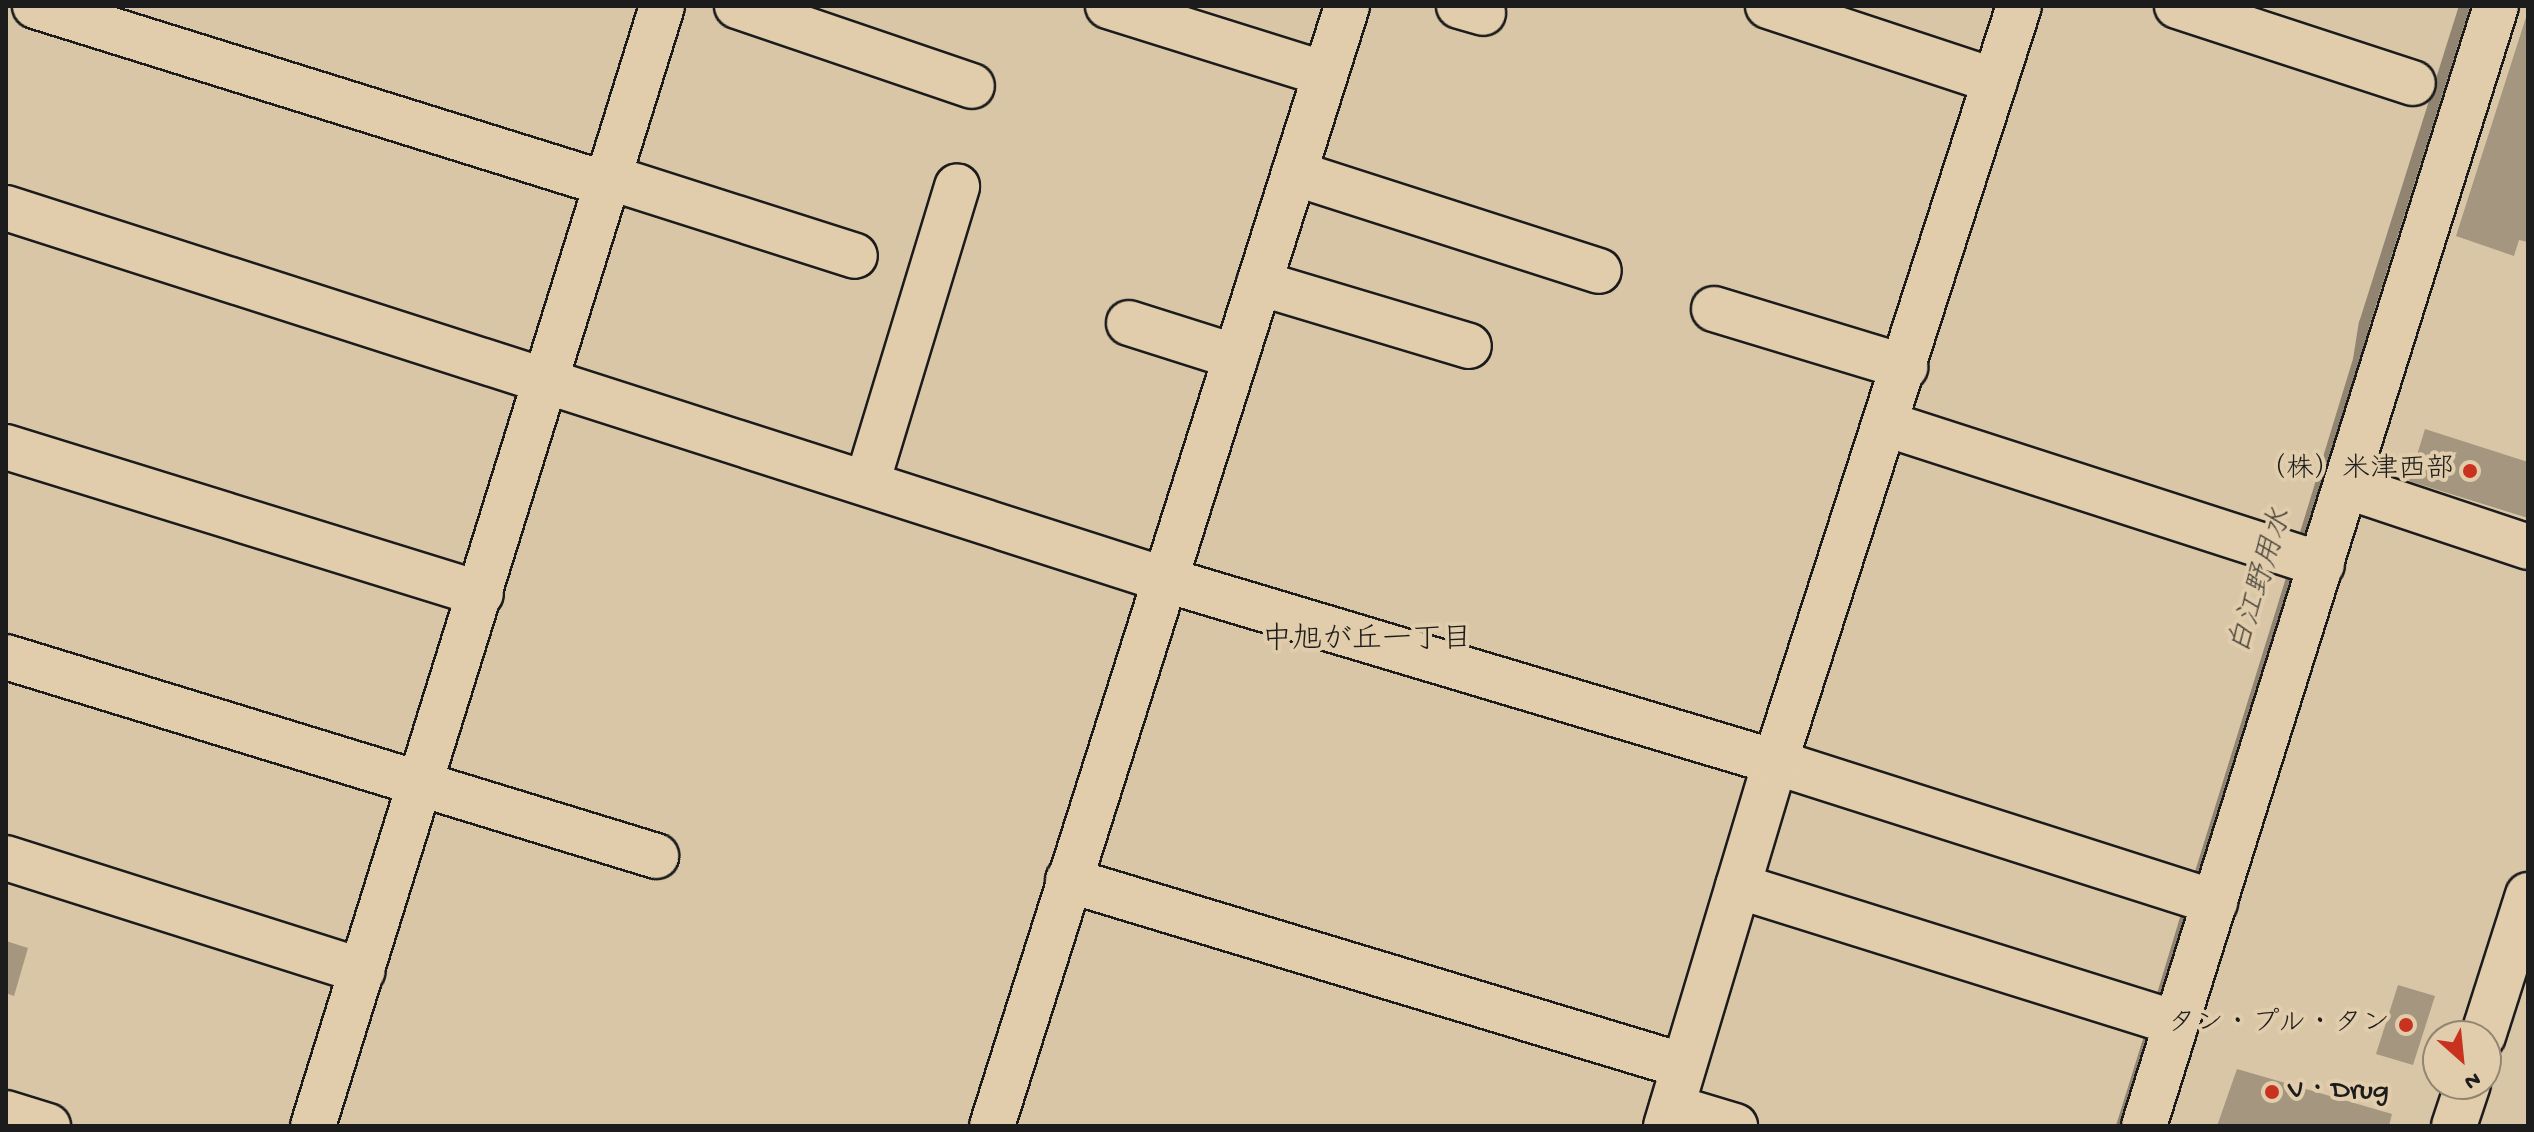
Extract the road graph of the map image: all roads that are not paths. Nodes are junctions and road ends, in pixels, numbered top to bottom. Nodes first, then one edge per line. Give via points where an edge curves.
1 (35, 6) edge
2 (662, 6) edge
3 (737, 6) edge
4 (1108, 6) edge
5 (1347, 6) edge
6 (1768, 6) edge
7 (2019, 6) edge
8 (2177, 6) edge
9 (2496, 6) edge
10 (1325, 74) junction
11 (1995, 81) junction
12 (2413, 83) dead end
13 (972, 86) dead end
14 (1294, 173) junction
15 (607, 180) junction
16 (957, 186) dead end
17 (6, 208) edge
18 (855, 256) dead end
19 (1599, 271) dead end
20 (1259, 283) junction
21 (1714, 309) dead end
22 (1129, 323) dead end
23 (1469, 346) dead end
24 (1236, 357) junction
25 (1905, 367) junction
26 (546, 377) junction
27 (1886, 424) junction
28 (6, 447) edge
29 (867, 483) junction
30 (2346, 486) junction
31 (2528, 547) edge
32 (2305, 560) junction
33 (1166, 580) junction
34 (481, 594) junction
35 (6, 657) edge
36 (1775, 762) junction
37 (419, 787) junction
38 (656, 856) dead end
39 (6, 858) edge
40 (1068, 880) junction
41 (1738, 886) junction
42 (2528, 895) edge
43 (2199, 897) junction
44 (363, 971) junction
45 (2162, 1018) junction
46 (2488, 1020) edge
47 (1684, 1066) junction
48 (2463, 1100) edge
49 (6, 1113) edge
50 (1669, 1116) edge
51 (48, 1126) edge
52 (313, 1126) edge
53 (992, 1126) edge
54 (1735, 1126) edge
55 (2144, 1126) edge
56 (2454, 1126) edge

1 - 15 street
2 - 15 street
3 - 13 street
4 - 10 street
5 - 10 street
6 - 11 street
7 - 11 street
8 - 12 street
9 - 30 street
10 - 14 street
11 - 25 street
14 - 19 street
14 - 20 street
15 - 18 street
15 - 26 street
16 - 29 street
17 - 26 street
20 - 23 street
20 - 24 street
21 - 25 street
22 - 24 street
24 - 33 street
25 - 27 street
26 - 29 street
26 - 34 street
27 - 32 street
27 - 36 street
28 - 34 street
29 - 33 street
30 - 31 street
30 - 32 street
32 - 43 street
33 - 36 street
33 - 40 street
34 - 37 street
35 - 37 street
36 - 41 street
36 - 43 street
37 - 38 street
37 - 44 street
39 - 44 street
40 - 47 street
40 - 53 street
41 - 45 street
41 - 47 street
42 - 46 street
43 - 45 street
44 - 52 street
45 - 55 street
47 - 50 street
48 - 56 street
49 - 51 street
50 - 54 street

